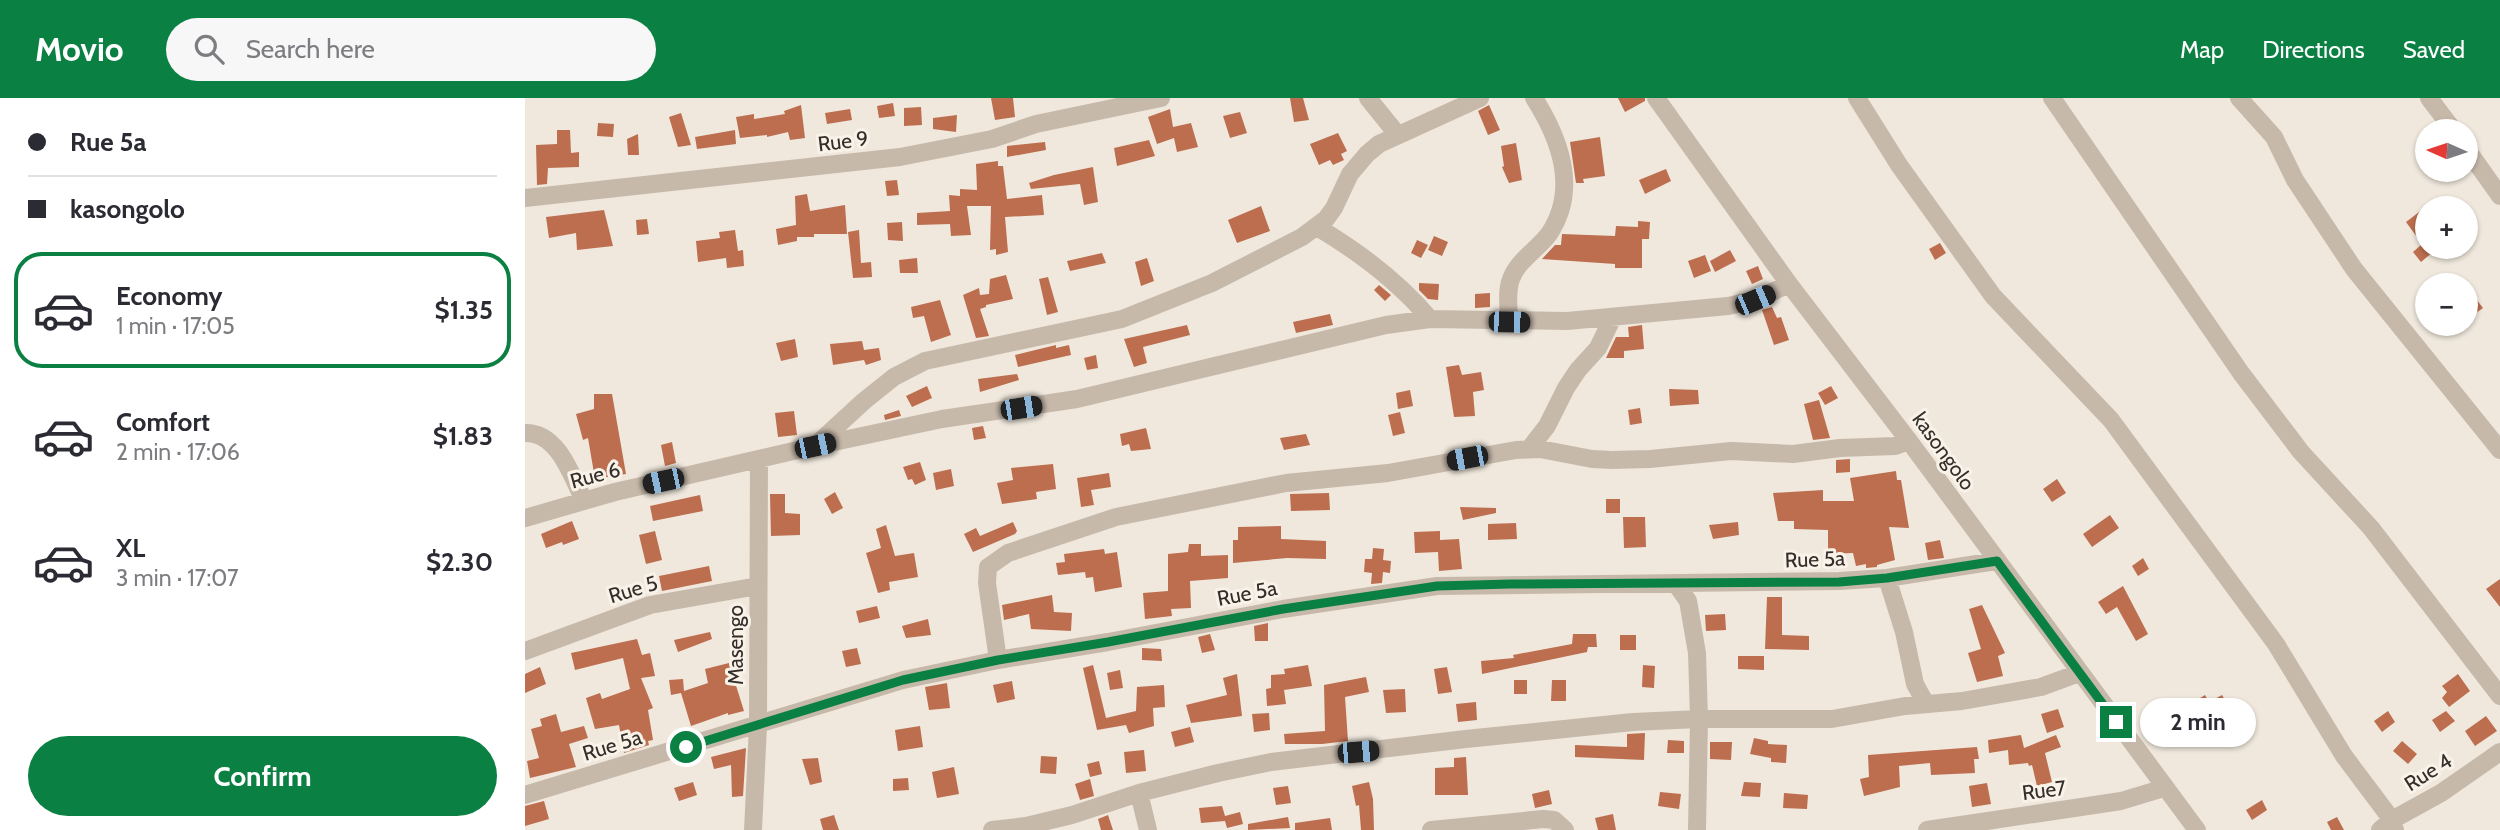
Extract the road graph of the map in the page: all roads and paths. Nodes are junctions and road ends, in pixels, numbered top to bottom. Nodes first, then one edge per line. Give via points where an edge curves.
1 (1161, 98) edge
2 (1368, 98) edge
3 (1480, 98) edge
4 (1534, 98) edge
5 (1656, 98) edge
6 (1857, 98) edge
7 (2052, 98) edge
8 (2239, 98) edge
9 (2429, 98) edge
10 (2445, 119) edge
11 (1397, 134) junction
12 (2478, 165) edge
13 (2500, 196) edge
14 (525, 198) edge
15 (1317, 226) junction
16 (1789, 284) junction
17 (1613, 317) junction
18 (1430, 319) junction
19 (1509, 322) junction
20 (525, 433) edge
21 (1909, 441) junction
22 (815, 446) junction
23 (1529, 448) junction
24 (2500, 450) edge
25 (759, 460) junction
26 (584, 501) junction
27 (525, 518) edge
28 (1997, 561) junction
29 (1887, 578) junction
30 (1676, 584) junction
31 (758, 586) junction
32 (525, 651) edge
33 (998, 660) junction
34 (2079, 673) junction
35 (2500, 696) edge
36 (1926, 704) junction
37 (1699, 719) junction
38 (758, 726) junction
39 (2500, 752) edge
40 (2164, 788) junction
41 (1139, 793) junction
42 (525, 795) edge
43 (2389, 827) edge
44 (753, 830) edge
45 (992, 830) edge
46 (1148, 830) edge
47 (1431, 830) edge
48 (1565, 830) edge
49 (1697, 830) edge
50 (1927, 830) edge
51 (2197, 830) edge

1 - 14 street, Rue 9 via 900,157
2 - 11 street
3 - 11 street
4 - 19 street via 1558,142 1565,171 1563,198 1548,234 1516,267 1510,282
5 - 16 street, kasongolo
6 - 43 street via 1993,296 2111,420 2276,644
7 - 35 street via 2241,373 2301,453 2371,528
8 - 24 street via 2274,137 2295,180 2354,269
9 - 10 street
11 - 15 street via 1367,154 1350,174 1334,208
12 - 13 street
15 - 18 street via 1384,272
15 - 22 street via 1212,283 1122,319 925,361 894,377
16 - 17 street, Rue 6 via 1742,304
16 - 21 street, kasongolo
17 - 19 street, Rue 6
17 - 23 street via 1598,348 1578,370 1547,426
18 - 19 street, Rue 6
18 - 22 street, Rue 6 via 1387,325 1077,399 942,419
20 - 26 street via 547,439 563,458
21 - 23 street via 1793,454 1731,451 1612,460
21 - 28 street, kasongolo
22 - 25 street, Rue 6
23 - 33 street via 1366,476 1286,483 1127,515 1008,553 991,563 986,572
25 - 26 street, Rue 6
25 - 31 street, Masengo
26 - 27 street, Rue 6
28 - 29 street, Rue 5a
28 - 34 street, kasongolo
29 - 30 street, Rue 5a
29 - 36 street via 1915,684
30 - 33 street, Rue 5a via 1437,586
30 - 37 street via 1692,615
31 - 32 street, Rue 5 via 650,605
31 - 38 street, Masengo
33 - 38 street, Rue 5a via 903,680
34 - 36 street via 2041,687
34 - 40 street, kasongolo
36 - 37 street via 1832,719
37 - 41 street via 1492,736 1271,762
37 - 49 street
38 - 42 street, Rue 5a
38 - 44 street, Masengo
39 - 43 street, Rue 4
40 - 50 street, Rue7 via 2121,802
40 - 51 street, kasongolo
41 - 45 street via 1061,818
41 - 46 street
47 - 48 street via 1543,819 1554,820

